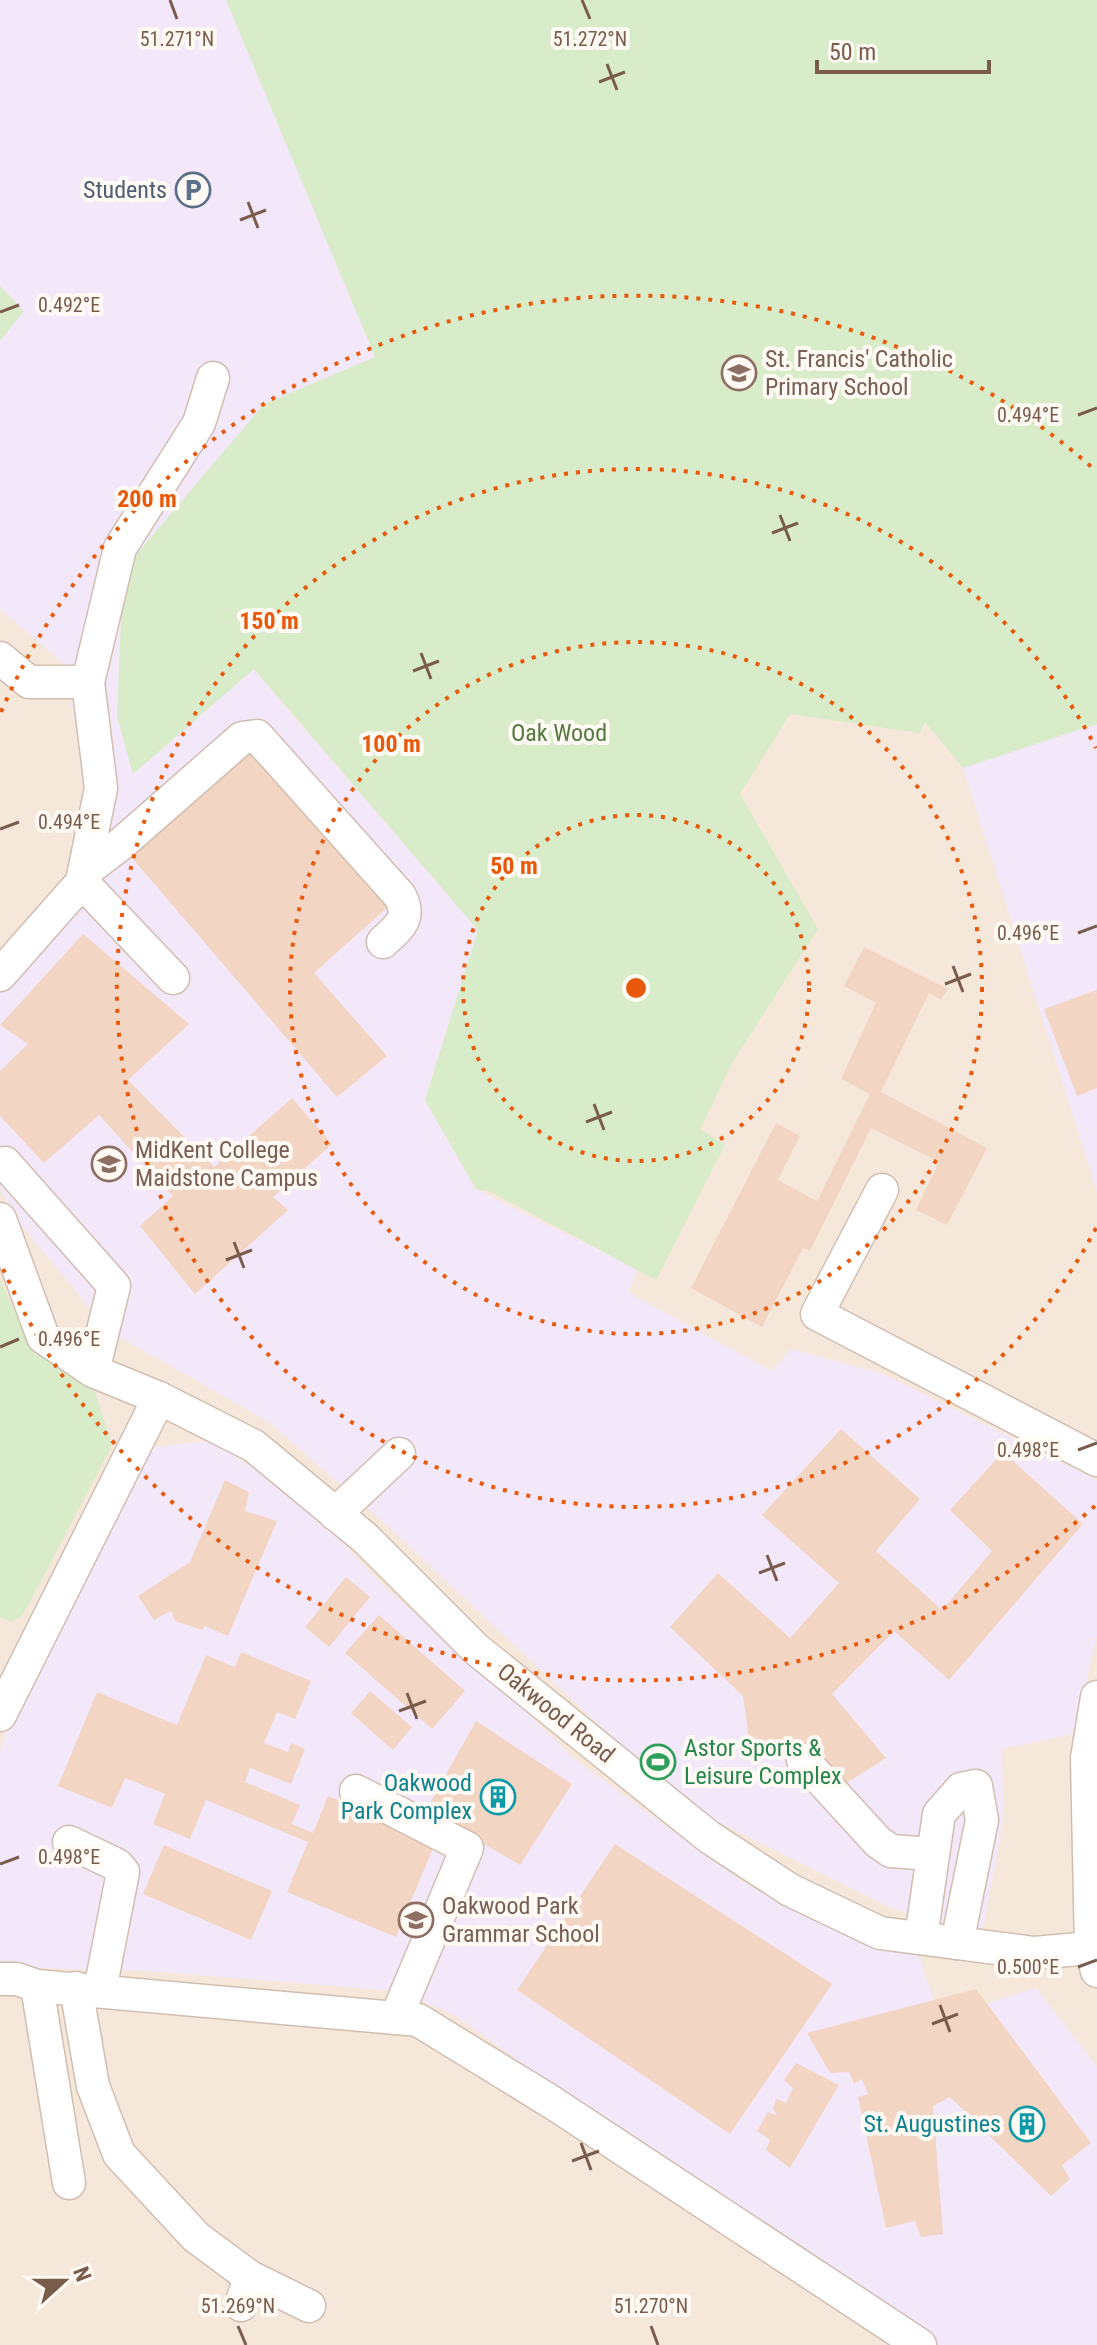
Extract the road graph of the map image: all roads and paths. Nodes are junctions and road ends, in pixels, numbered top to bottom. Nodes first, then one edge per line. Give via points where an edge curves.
1 (213, 378) dead end
2 (0, 658) edge
3 (88, 682) junction
4 (83, 877) junction
5 (383, 942) dead end
6 (0, 975) edge
7 (173, 978) dead end
8 (0, 1164) edge
9 (882, 1190) dead end
10 (0, 1219) edge
11 (93, 1371) junction
12 (159, 1398) junction
13 (399, 1454) dead end
14 (1097, 1460) edge
15 (335, 1514) junction
16 (1097, 1697) edge
17 (0, 1715) edge
18 (803, 1760) dead end
19 (356, 1791) dead end
20 (69, 1842) dead end
21 (933, 1854) junction
22 (921, 1938) junction
23 (957, 1943) junction
24 (1094, 1959) edge
25 (0, 1979) edge
26 (37, 1986) junction
27 (88, 1989) junction
28 (396, 2018) junction
29 (69, 2183) dead end
30 (309, 2306) dead end
31 (920, 2345) edge

1 - 3 street via 199,423 120,548
2 - 3 street via 29,682
3 - 4 street via 101,788
4 - 5 street via 242,738 257,736 400,896 407,915
4 - 6 street
4 - 7 street
8 - 11 street via 5,1163 114,1286
9 - 14 street via 817,1314
10 - 11 street, Oakwood Road via 43,1337
11 - 12 street, Oakwood Road
12 - 15 street, Oakwood Road via 254,1446
12 - 17 street
13 - 15 street
15 - 22 street, Oakwood Road via 476,1649 709,1837 790,1890 880,1933
16 - 24 street via 1087,1758
18 - 21 street via 878,1842 891,1851
19 - 28 street via 467,1848
20 - 27 street via 123,1872
21 - 22 street
21 - 23 street via 939,1814 961,1789 976,1786 982,1820
22 - 23 street, Oakwood Road
23 - 24 street, Oakwood Road
25 - 26 street
26 - 27 street
26 - 29 street
27 - 28 street
27 - 30 street via 93,2086 119,2154 245,2291
28 - 31 street via 418,2020 553,2103

